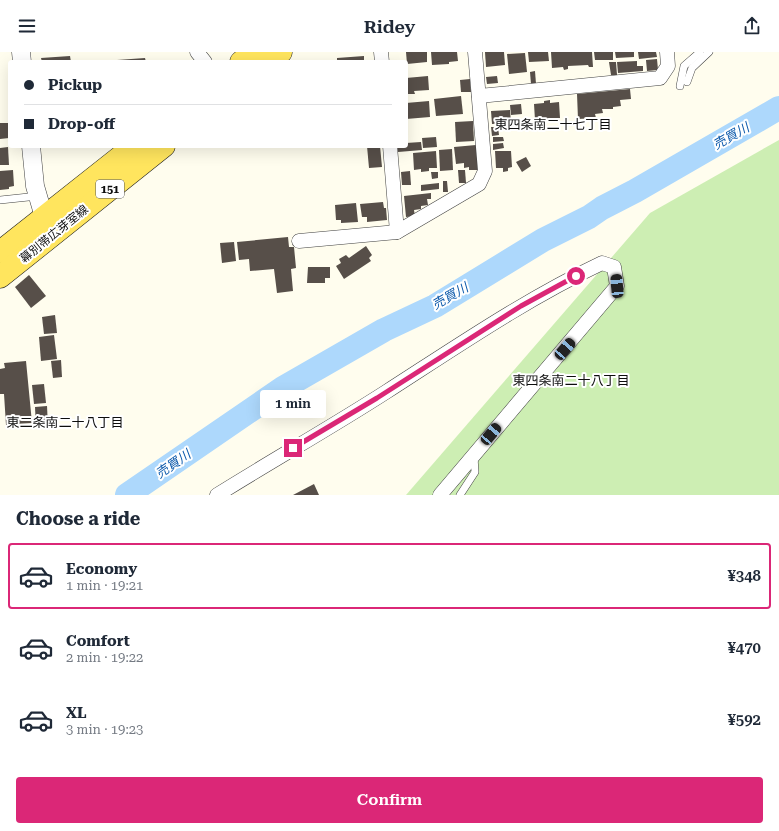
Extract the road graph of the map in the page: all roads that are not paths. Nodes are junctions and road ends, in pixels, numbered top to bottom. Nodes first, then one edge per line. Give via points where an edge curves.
1 (197, 52) edge
2 (253, 52) edge
3 (281, 52) edge
4 (475, 52) edge
5 (667, 52) edge
6 (700, 52) edge
7 (709, 52) edge
8 (203, 60) edge
9 (243, 60) edge
10 (271, 60) edge
11 (687, 82) dead end
12 (680, 86) dead end
13 (479, 96) junction
14 (31, 148) edge
15 (132, 148) edge
16 (161, 148) edge
17 (390, 148) edge
18 (38, 196) junction
19 (0, 200) edge
20 (50, 225) junction
21 (397, 232) junction
22 (299, 241) dead end
23 (0, 252) edge
24 (0, 277) edge
25 (474, 455) junction
26 (217, 495) edge
27 (440, 495) edge
28 (460, 495) edge

1 - 8 street
2 - 9 main road
3 - 10 main road
4 - 13 street
5 - 13 street via 668,66 660,78
6 - 12 lane via 684,66
7 - 11 lane via 692,68
13 - 21 street via 485,171 478,184
14 - 18 street
15 - 20 main road, 幕別帯広芽室線 / 151
16 - 20 main road, 幕別帯広芽室線 / 151
17 - 21 street
18 - 19 lane
18 - 20 street
20 - 23 main road, 幕別帯広芽室線 / 151
20 - 24 main road, 幕別帯広芽室線 / 151
21 - 22 street
25 - 26 street via 617,286 614,267 602,263 521,306 377,398
25 - 27 street
25 - 28 lane via 475,472

